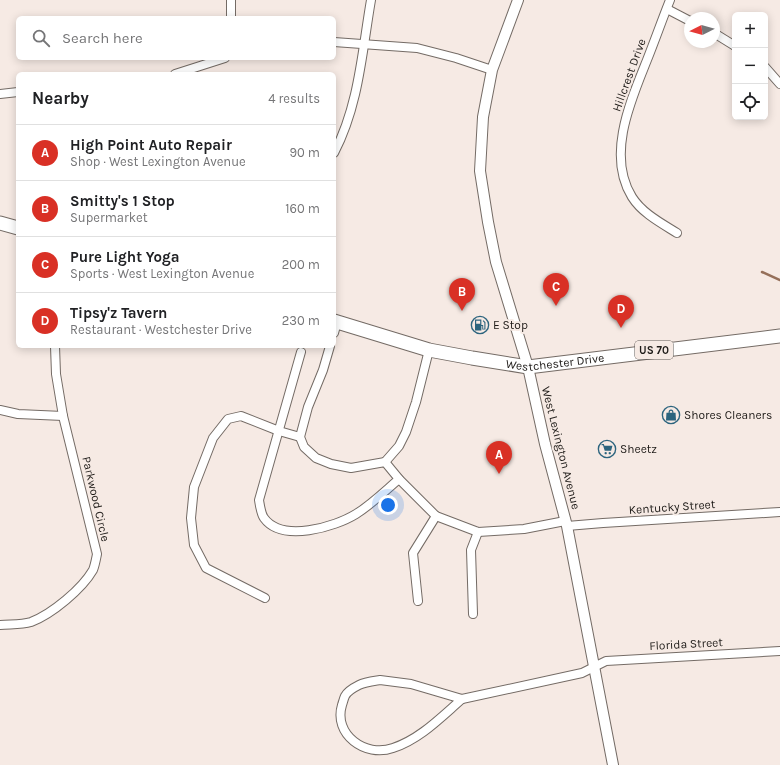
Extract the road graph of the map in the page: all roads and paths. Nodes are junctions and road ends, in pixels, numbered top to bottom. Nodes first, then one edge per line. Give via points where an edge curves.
1 (230, 0) edge
2 (371, 0) edge
3 (518, 0) edge
4 (670, 0) edge
5 (667, 9) junction
6 (231, 16) edge
7 (684, 18) edge
8 (720, 37) edge
9 (336, 42) edge
10 (364, 44) junction
11 (732, 44) edge
12 (219, 60) edge
13 (492, 70) junction
14 (768, 70) edge
15 (181, 72) edge
16 (780, 84) edge
17 (16, 92) edge
18 (0, 94) edge
19 (336, 149) edge
20 (0, 224) edge
21 (16, 228) edge
22 (677, 233) dead end
23 (336, 325) edge
24 (780, 336) edge
25 (55, 348) edge
26 (329, 348) edge
27 (429, 350) junction
28 (301, 352) dead end
29 (528, 367) junction
30 (0, 410) edge
31 (64, 416) junction
32 (279, 431) junction
33 (300, 436) junction
34 (385, 462) junction
35 (399, 479) junction
36 (780, 512) edge
37 (436, 516) junction
38 (566, 524) junction
39 (478, 532) junction
40 (265, 598) dead end
41 (418, 601) dead end
42 (473, 614) dead end
43 (0, 625) edge
44 (780, 651) edge
45 (594, 667) junction
46 (462, 699) junction
47 (613, 765) edge

1 - 6 street
2 - 10 street
3 - 13 street, West Lexington Avenue
4 - 5 street, Hillcrest Drive
5 - 7 street
5 - 22 street, Hillcrest Drive via 629,104 621,162 623,178 632,197 643,210
8 - 11 street
9 - 10 street
10 - 13 street via 417,48
10 - 19 street via 349,119
12 - 15 street
13 - 29 street, West Lexington Avenue via 483,117 480,171 496,262
14 - 16 street
17 - 18 street
20 - 21 main road
23 - 27 main road, Westchester Drive / US 70
24 - 29 main road, Westchester Drive / US 70
25 - 31 street, Parkwood Circle via 56,374
26 - 33 street
27 - 29 main road, Westchester Drive / US 70
27 - 34 street via 406,432 399,446
28 - 32 street
29 - 38 street, West Lexington Avenue
30 - 31 street via 18,414
31 - 43 street, Parkwood Circle via 96,548 93,569 72,595 48,613 30,622
32 - 33 street
32 - 35 street via 259,500 263,518 280,530 304,531 338,523 368,506
32 - 40 street via 241,416 228,419 213,438 194,487 191,518 194,545 206,568
33 - 34 street via 304,447 316,458 331,464 351,468
34 - 35 street
35 - 37 street
36 - 38 street, Kentucky Street
37 - 39 street
37 - 41 street via 413,553
38 - 39 street, Kentucky Street
38 - 45 street, West Lexington Avenue
39 - 42 street via 471,550
44 - 45 street, Florida Street via 606,661
45 - 46 street, Florida Street via 582,673
45 - 47 street, West Lexington Avenue
46 - 46 street via 411,684 380,680 360,684 346,695 340,712 344,729 352,741 365,748 392,749 418,736

